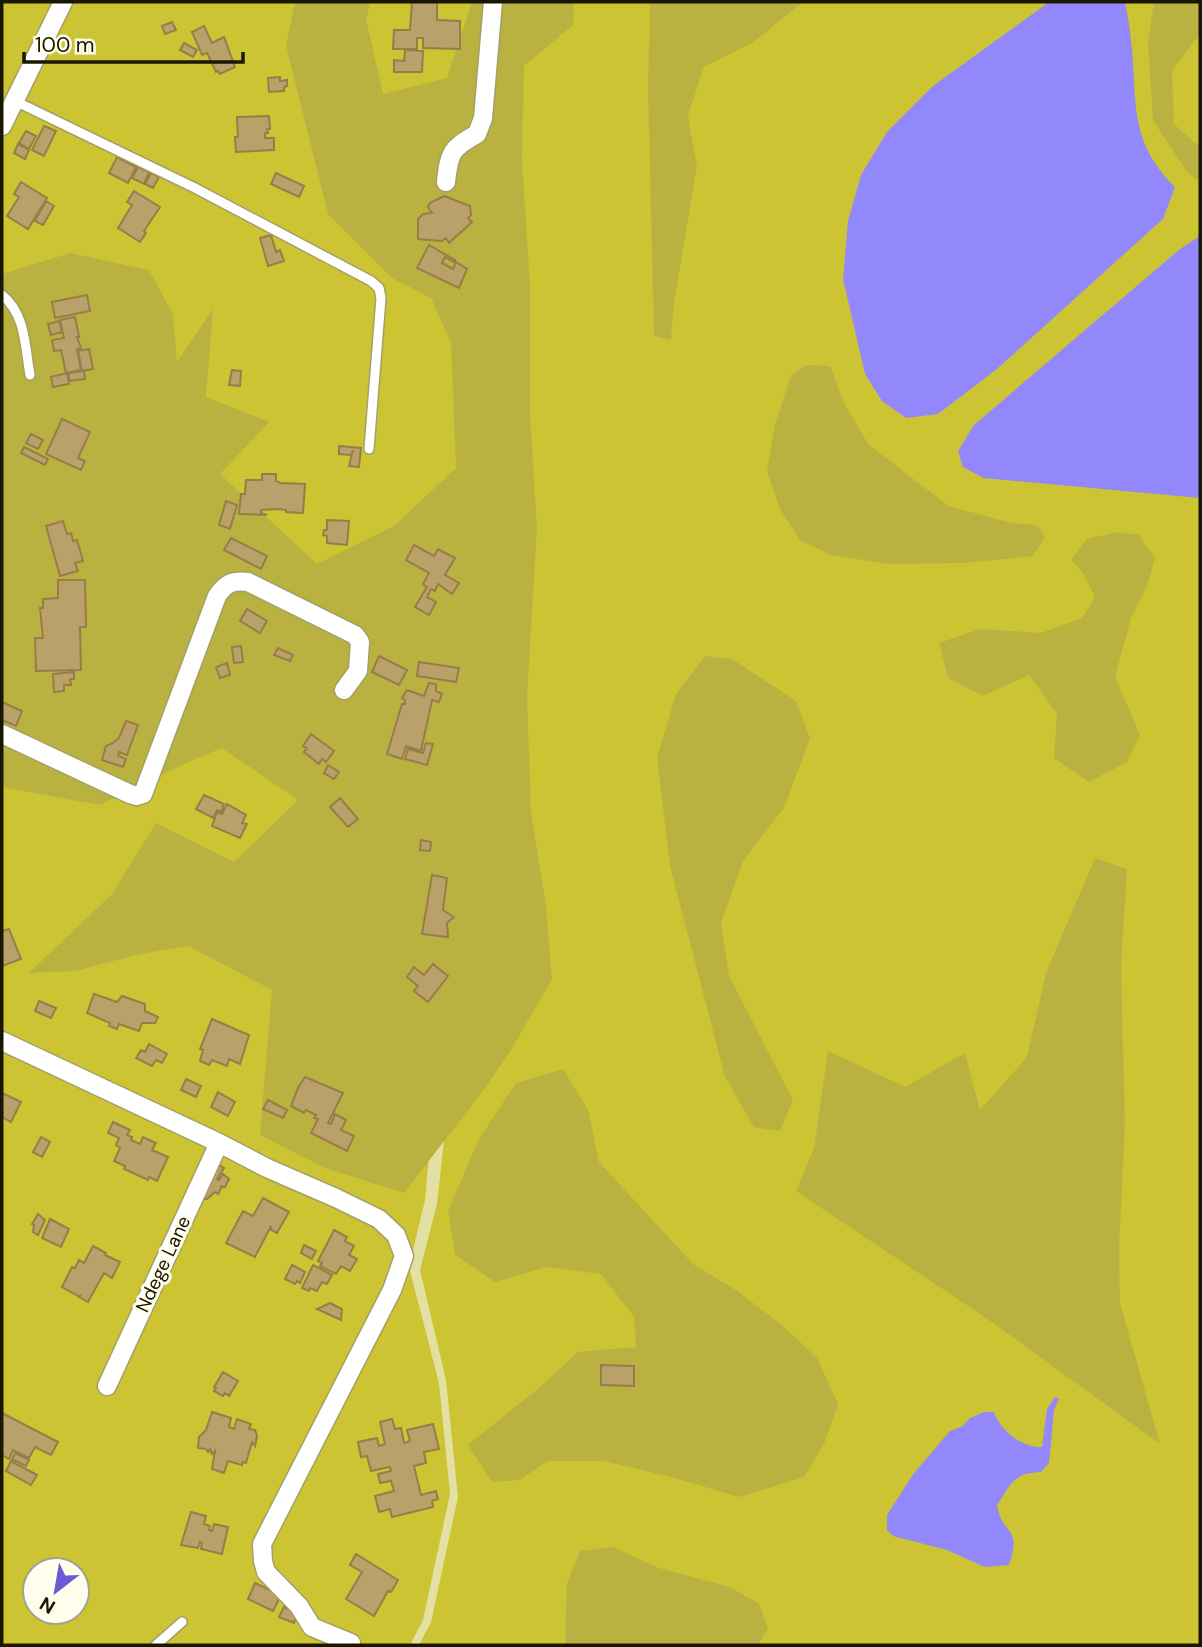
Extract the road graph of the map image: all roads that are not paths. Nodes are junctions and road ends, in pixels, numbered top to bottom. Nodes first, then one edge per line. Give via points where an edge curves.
1 (63, 2) edge
2 (493, 2) edge
3 (15, 101) junction
4 (2, 126) edge
5 (446, 182) dead end
6 (2, 295) edge
7 (30, 375) dead end
8 (369, 449) dead end
9 (344, 690) dead end
10 (2, 734) edge
11 (2, 1041) edge
12 (219, 1143) junction
13 (107, 1386) dead end
14 (182, 1622) dead end
15 (351, 1643) dead end
16 (156, 1645) edge

1 - 3 street
2 - 5 street via 482,118 477,134 457,145 449,157
3 - 4 street
3 - 8 lane via 195,188 379,288
6 - 7 lane via 20,318
9 - 10 street via 358,671 360,642 355,635 248,582 234,580 217,596 143,794 130,794
11 - 12 street
12 - 13 street, Ndege Lane
12 - 15 street via 379,1219 402,1246 403,1265 392,1290 262,1544 266,1572 299,1606 312,1627
14 - 16 lane

